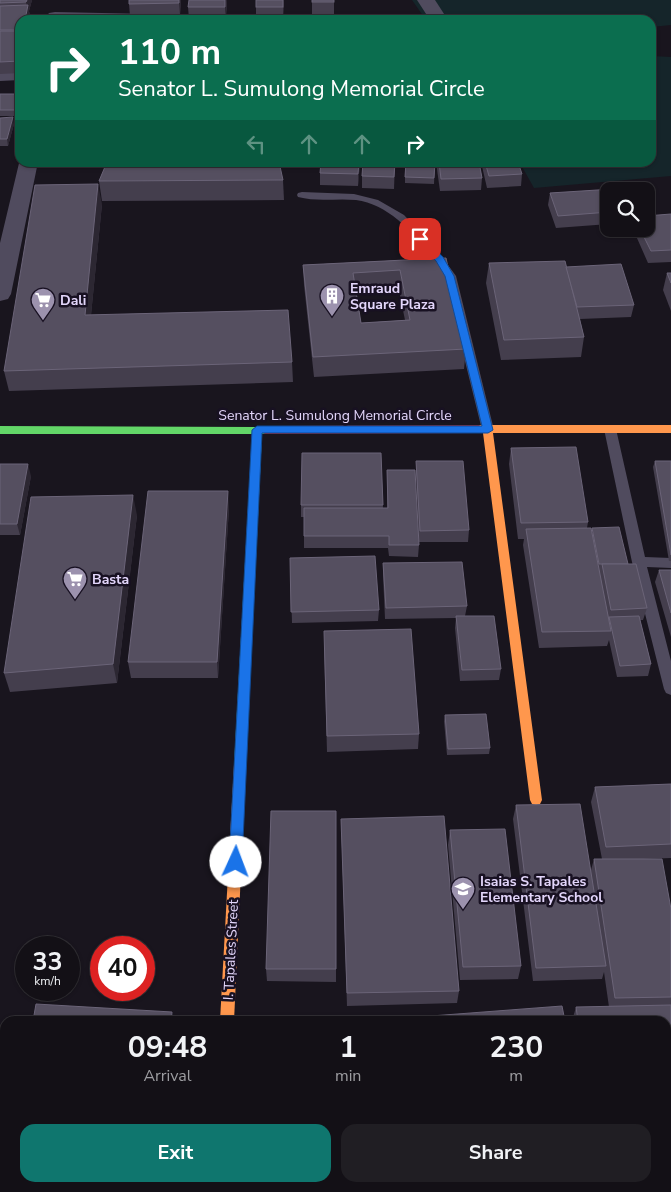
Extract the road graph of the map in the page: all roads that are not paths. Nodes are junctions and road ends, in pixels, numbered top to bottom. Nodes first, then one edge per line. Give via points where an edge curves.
1 (426, 0) edge
2 (56, 12) edge
3 (109, 15) edge
4 (436, 15) edge
5 (15, 74) edge
6 (0, 75) edge
7 (27, 167) edge
8 (302, 195) dead end
9 (0, 294) edge
10 (610, 429) junction
11 (671, 429) edge
12 (0, 430) edge
13 (257, 430) junction
14 (488, 430) junction
15 (638, 562) junction
16 (671, 563) edge
17 (671, 689) edge
18 (536, 800) dead end
19 (227, 1016) edge

1 - 4 street
2 - 3 street
5 - 6 street
7 - 9 street
8 - 14 lane via 361,198 385,206 440,259 450,276
10 - 11 street, Senator L. Sumulong Memorial Circle
10 - 14 street, Senator L. Sumulong Memorial Circle
10 - 15 lane
12 - 13 street, Senator L. Sumulong Memorial Circle
13 - 14 street, Senator L. Sumulong Memorial Circle
13 - 19 street, I. Tapales Street
14 - 18 street
15 - 16 lane
15 - 17 lane

